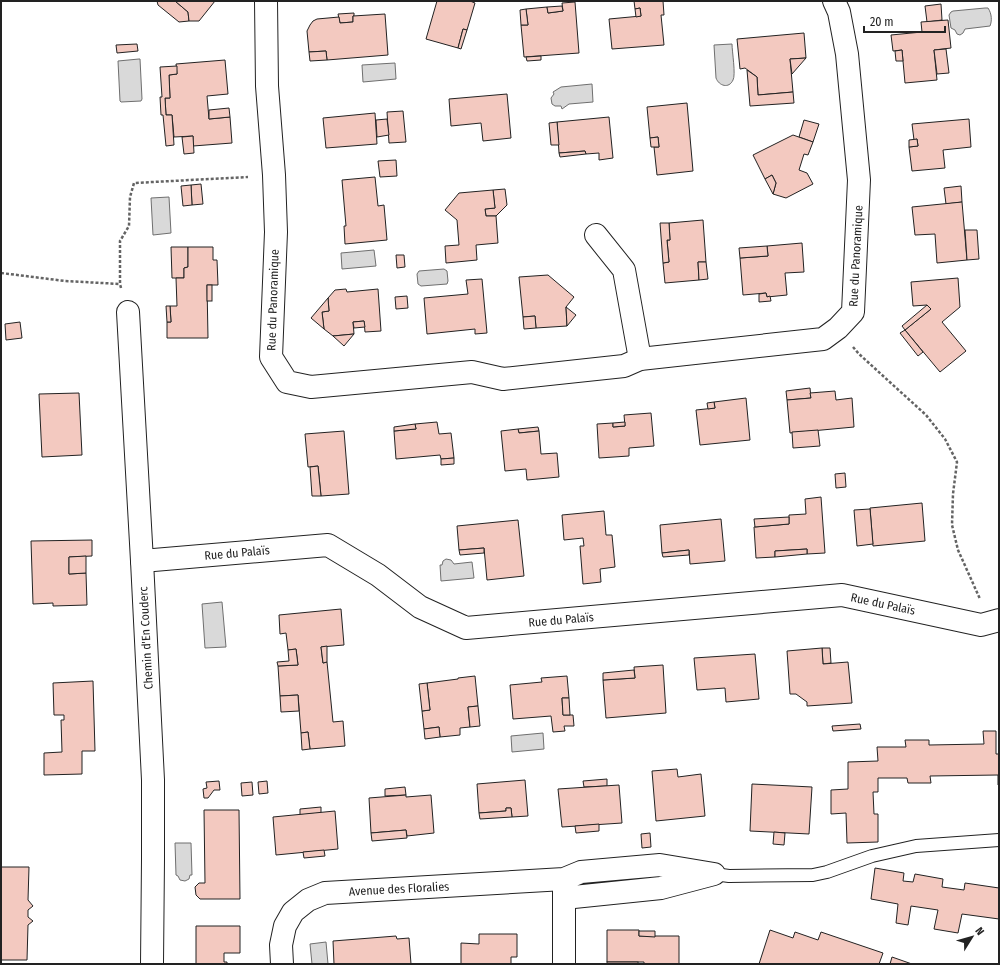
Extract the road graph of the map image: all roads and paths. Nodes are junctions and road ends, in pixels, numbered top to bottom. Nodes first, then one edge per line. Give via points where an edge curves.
1 (266, 1) edge
2 (834, 1) edge
3 (274, 175) junction
4 (596, 235) dead end
5 (1, 273) edge
6 (120, 284) junction
7 (128, 312) joint
8 (838, 328) junction
9 (640, 358) junction
10 (142, 561) junction
11 (990, 623) edge
12 (999, 840) edge
13 (714, 874) joint
14 (564, 888) junction
15 (152, 964) edge
16 (282, 964) edge
17 (564, 964) edge

1 - 3 street, Rue du Panoramique via 267,86
2 - 8 street, Rue du Panoramique via 839,12 847,54 859,180 853,312
3 - 6 path via 134,183 130,197 128,226 120,241
3 - 9 street, Rue du Panoramique via 276,232 271,357 287,382 311,387 472,372 503,379 624,366
4 - 9 street via 624,270
5 - 6 path via 65,281
6 - 7 path
7 - 10 street, Chemin d'En Couderc
8 - 9 street, Rue du Panoramique via 823,339
8 - 11 path via 858,354 926,416 945,439 956,462 952,525 958,550
10 - 11 street, Rue du Palaïs via 328,545 378,575 420,607 466,628 842,595
10 - 15 street, Chemin d'En Couderc via 153,780
12 - 13 lane via 916,846 872,856 813,875
13 - 14 street, Avenue des Floralies via 661,888
14 - 16 street, Avenue des Floralies via 325,893 308,900 293,912 285,926 281,945
14 - 17 street

